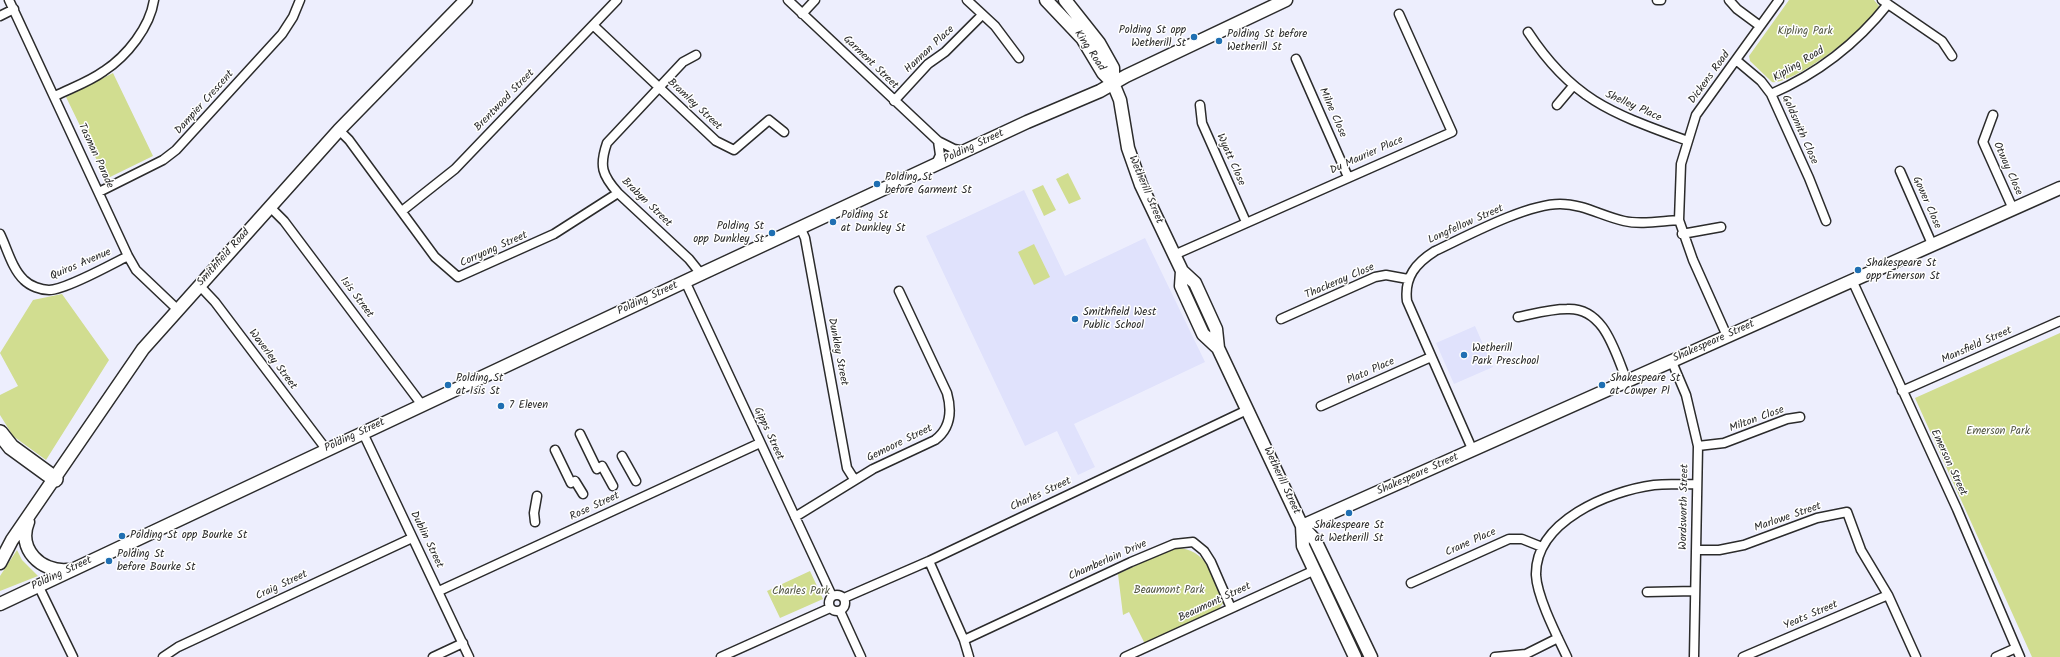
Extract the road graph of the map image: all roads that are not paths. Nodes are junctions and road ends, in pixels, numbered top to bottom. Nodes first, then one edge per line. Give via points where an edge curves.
1 (9, 0) edge
2 (154, 0) edge
3 (300, 0) edge
4 (466, 0) edge
5 (617, 0) edge
6 (788, 0) edge
7 (815, 0) edge
8 (967, 0) edge
9 (1046, 0) edge
10 (1065, 0) edge
11 (1286, 0) edge
12 (1657, 0) edge
13 (1660, 0) edge
14 (1729, 0) edge
15 (1779, 0) edge
16 (1885, 2) edge
17 (14, 9) junction
18 (802, 14) junction
19 (1398, 14) dead end
20 (982, 15) junction
21 (0, 16) edge
22 (594, 26) junction
23 (1760, 26) junction
24 (1528, 32) dead end
25 (696, 55) dead end
26 (1952, 56) dead end
27 (1019, 58) dead end
28 (1296, 59) dead end
29 (1736, 60) junction
30 (1113, 83) junction
31 (1573, 86) junction
32 (659, 87) junction
33 (1771, 94) junction
34 (55, 96) junction
35 (894, 101) junction
36 (1200, 105) dead end
37 (1557, 105) dead end
38 (1993, 115) dead end
39 (339, 130) junction
40 (784, 132) dead end
41 (938, 141) junction
42 (1688, 141) junction
43 (965, 151) junction
44 (936, 165) junction
45 (1900, 171) dead end
46 (1348, 177) junction
47 (2060, 188) edge
48 (99, 192) junction
49 (618, 193) junction
50 (270, 207) junction
51 (2013, 209) junction
52 (402, 211) junction
53 (1679, 220) junction
54 (1826, 221) dead end
55 (1246, 222) junction
56 (800, 227) junction
57 (1721, 227) dead end
58 (0, 234) edge
59 (1682, 234) junction
60 (1932, 244) junction
61 (1174, 255) junction
62 (128, 256) junction
63 (701, 274) junction
64 (1408, 279) junction
65 (1852, 280) junction
66 (685, 281) junction
67 (199, 285) junction
68 (899, 291) dead end
69 (177, 309) junction
70 (1518, 317) dead end
71 (1281, 319) dead end
72 (2060, 321) edge
73 (1727, 336) junction
74 (1431, 357) junction
75 (1672, 362) junction
76 (1627, 381) junction
77 (1902, 392) junction
78 (422, 405) junction
79 (1320, 406) dead end
80 (1247, 410) junction
81 (1800, 417) dead end
82 (0, 433) edge
83 (363, 433) junction
84 (580, 434) dead end
85 (760, 443) junction
86 (1698, 446) junction
87 (326, 449) junction
88 (555, 450) dead end
89 (1473, 451) junction
90 (622, 456) dead end
91 (54, 479) junction
92 (854, 479) junction
93 (636, 481) dead end
94 (1696, 484) junction
95 (613, 486) dead end
96 (583, 494) dead end
97 (537, 496) dead end
98 (32, 510) junction
99 (795, 517) junction
100 (535, 522) dead end
101 (1302, 526) junction
102 (412, 538) junction
103 (12, 540) junction
104 (1542, 547) junction
105 (0, 550) edge
106 (1696, 550) junction
107 (929, 561) junction
108 (0, 563) edge
109 (73, 569) junction
110 (1314, 570) junction
111 (1411, 583) dead end
112 (38, 585) junction
113 (439, 591) junction
114 (1695, 591) junction
115 (1646, 592) dead end
116 (832, 596) junction
117 (1888, 596) junction
118 (844, 598) junction
119 (3, 600) edge
120 (830, 608) junction
121 (1231, 608) junction
122 (840, 611) junction
123 (1558, 638) junction
124 (964, 640) junction
125 (463, 643) junction
126 (2016, 648) junction
127 (1368, 656) edge
128 (73, 657) edge
129 (163, 657) edge
130 (433, 657) edge
131 (469, 657) edge
132 (721, 657) edge
133 (861, 657) edge
134 (969, 657) edge
135 (1125, 657) edge
136 (1355, 657) edge
137 (1494, 657) edge
138 (1567, 657) edge
139 (1694, 657) edge
140 (1743, 657) edge
141 (1916, 657) edge
142 (1996, 657) edge
143 (2020, 657) edge

1 - 17 street, Tasman Parade
2 - 34 street via 146,26 120,57 92,79
3 - 48 street, Dampier Crescent via 282,34 176,150 163,160
4 - 39 main road, Smithfield Road
5 - 22 street, Brentwood Street
6 - 18 street, Garment Street
7 - 18 street
8 - 20 street
9 - 30 main road, King Road via 1082,38 1103,73
10 - 30 main road, King Road via 1099,43 1113,68
11 - 30 main road, Polding Street
12 - 13 street
14 - 23 street
15 - 23 street, Dickens Road
16 - 26 street via 1942,41
16 - 33 street, Kipling Road via 1859,37 1842,51 1813,71
17 - 21 street
17 - 34 street, Tasman Parade
18 - 35 street, Garment Street
19 - 46 street, Du Maurier Place via 1452,132
20 - 27 street via 995,26
20 - 35 street, Hannan Place via 945,52 928,64
22 - 32 street, Bramley Street
22 - 52 street, Brentwood Street via 455,169
23 - 29 street, Dickens Road
24 - 31 street, Shelley Place via 1542,54
25 - 32 street, Brabyn Street via 683,62
28 - 46 street, Milne Close
29 - 33 street, Goldsmith Close via 1761,81
29 - 42 street, Dickens Road via 1696,114
30 - 43 main road, Polding Street via 1070,105
30 - 61 main road, Wetherill Street via 1120,100 1134,168
31 - 37 street
31 - 42 street, Shelley Place via 1606,109
32 - 40 street, Bramley Street via 716,141 734,150 769,120
32 - 49 street, Brabyn Street via 607,143 602,157 603,172
33 - 54 street, Goldsmith Close
34 - 48 street, Tasman Parade
35 - 41 street, Garment Street
36 - 55 street, Wyatt Close via 1202,123
38 - 51 street, Otway Close via 1983,142
39 - 50 main road, Smithfield Road
39 - 52 street, Corryong Street
41 - 43 street, Garment Street
41 - 44 street via 940,155
42 - 53 street, Dickens Road via 1681,164
43 - 44 main road, Polding Street
44 - 56 main road, Polding Street
45 - 60 street, Gower Close
46 - 55 street, Du Maurier Place
47 - 51 main road, Shakespeare Street
48 - 62 street, Tasman Parade
49 - 52 street, Corryong Street via 554,234 458,277 435,256
49 - 63 street, Brabyn Street via 690,259
50 - 67 main road, Smithfield Road
50 - 78 street, Isis Street via 284,221
51 - 60 main road, Shakespeare Street
53 - 59 street, Dickens Road
53 - 64 street, Longfellow Street via 1624,221 1581,206 1559,204 1538,207 1435,251 1423,258
55 - 61 street, Du Maurier Place
56 - 63 main road, Polding Street
56 - 92 street, Dunkley Street via 805,238 848,468
57 - 59 street
58 - 62 street, Quiros Avenue via 18,273 24,281 40,289 50,290 63,286
59 - 73 street, Dickens Road
60 - 65 main road, Shakespeare Street
61 - 80 main road, Wetherill Street via 1182,271 1181,286 1200,328 1218,348
62 - 69 street, Tasman Parade via 136,270
63 - 66 main road, Polding Street
64 - 71 street, Thackeray Close via 1386,275 1375,277
64 - 74 street via 1408,301
65 - 73 main road, Shakespeare Street
65 - 77 street, Emerson Street
66 - 78 main road, Polding Street
66 - 85 street, Gipps Street
67 - 69 main road, Smithfield Road
67 - 87 street, Waverley Street via 215,302
68 - 92 street, Gemoore Street via 947,393 950,417 943,434 935,440
69 - 91 main road, Smithfield Road via 143,349
70 - 76 street via 1567,309 1582,310 1594,317 1604,328
72 - 77 street, Mansfield Street
73 - 75 main road, Shakespeare Street
74 - 79 street, Plato Place
74 - 89 street
75 - 76 main road, Shakespeare Street
75 - 86 street, Wordsworth Street via 1686,395
76 - 89 main road, Shakespeare Street
77 - 126 street, Emerson Street via 1957,509
78 - 83 main road, Polding Street
80 - 101 main road, Wetherill Street
80 - 107 street, Charles Street
81 - 86 street, Milton Close via 1787,419 1724,443
82 - 91 highway via 11,447
83 - 87 main road, Polding Street
83 - 102 street, Dublin Street
84 - 95 street via 599,468
85 - 99 street, Gipps Street
85 - 113 street, Rose Street
86 - 94 street, Wordsworth Street
87 - 109 main road, Polding Street
88 - 96 street
89 - 101 main road, Shakespeare Street
90 - 93 street
91 - 98 main road, Smithfield Road
92 - 99 street, Gemoore Street
94 - 104 street via 1654,485 1632,489 1603,500 1572,514 1560,523
94 - 106 street, Wordsworth Street
97 - 100 street
98 - 103 main road, Smithfield Road
98 - 109 main road via 24,534 30,552 49,568
99 - 116 street, Gipps Street
101 - 110 main road, Wetherill Street via 1303,546
101 - 127 main road, Wetherill Street via 1315,540
102 - 113 street, Dublin Street
102 - 129 street, Craig Street via 178,647
103 - 105 main road, Smithfield Road
103 - 108 main road, Smithfield Road
104 - 111 street, Crane Place via 1522,539 1509,539
104 - 123 street via 1536,575 1538,589
106 - 114 street, Wordsworth Street
106 - 117 street, Marlowe Street via 1719,550 1744,545 1817,518 1847,512 1861,550
107 - 118 street, Charles Street
107 - 124 street
109 - 112 main road, Polding Street
110 - 121 street, Beaumont Street
110 - 136 main road, Wetherill Street
112 - 119 main road, Polding Street
112 - 128 street
113 - 125 street, Dublin Street
114 - 115 street
114 - 139 street, Wordsworth Street
116 - 118 street via 837,594
116 - 120 street via 828,602
117 - 140 street, Yeats Street
117 - 141 street, Marlowe Street
118 - 122 street via 845,605
120 - 122 street
120 - 132 street
121 - 124 street, Chamberlain Drive via 1204,551 1193,542 1183,542 1131,562
121 - 135 street, Beaumont Street
122 - 133 street
123 - 137 street via 1526,654
123 - 138 street
124 - 134 street
125 - 130 street
125 - 131 street, Dublin Street
126 - 142 street
126 - 143 street, Emerson Street

